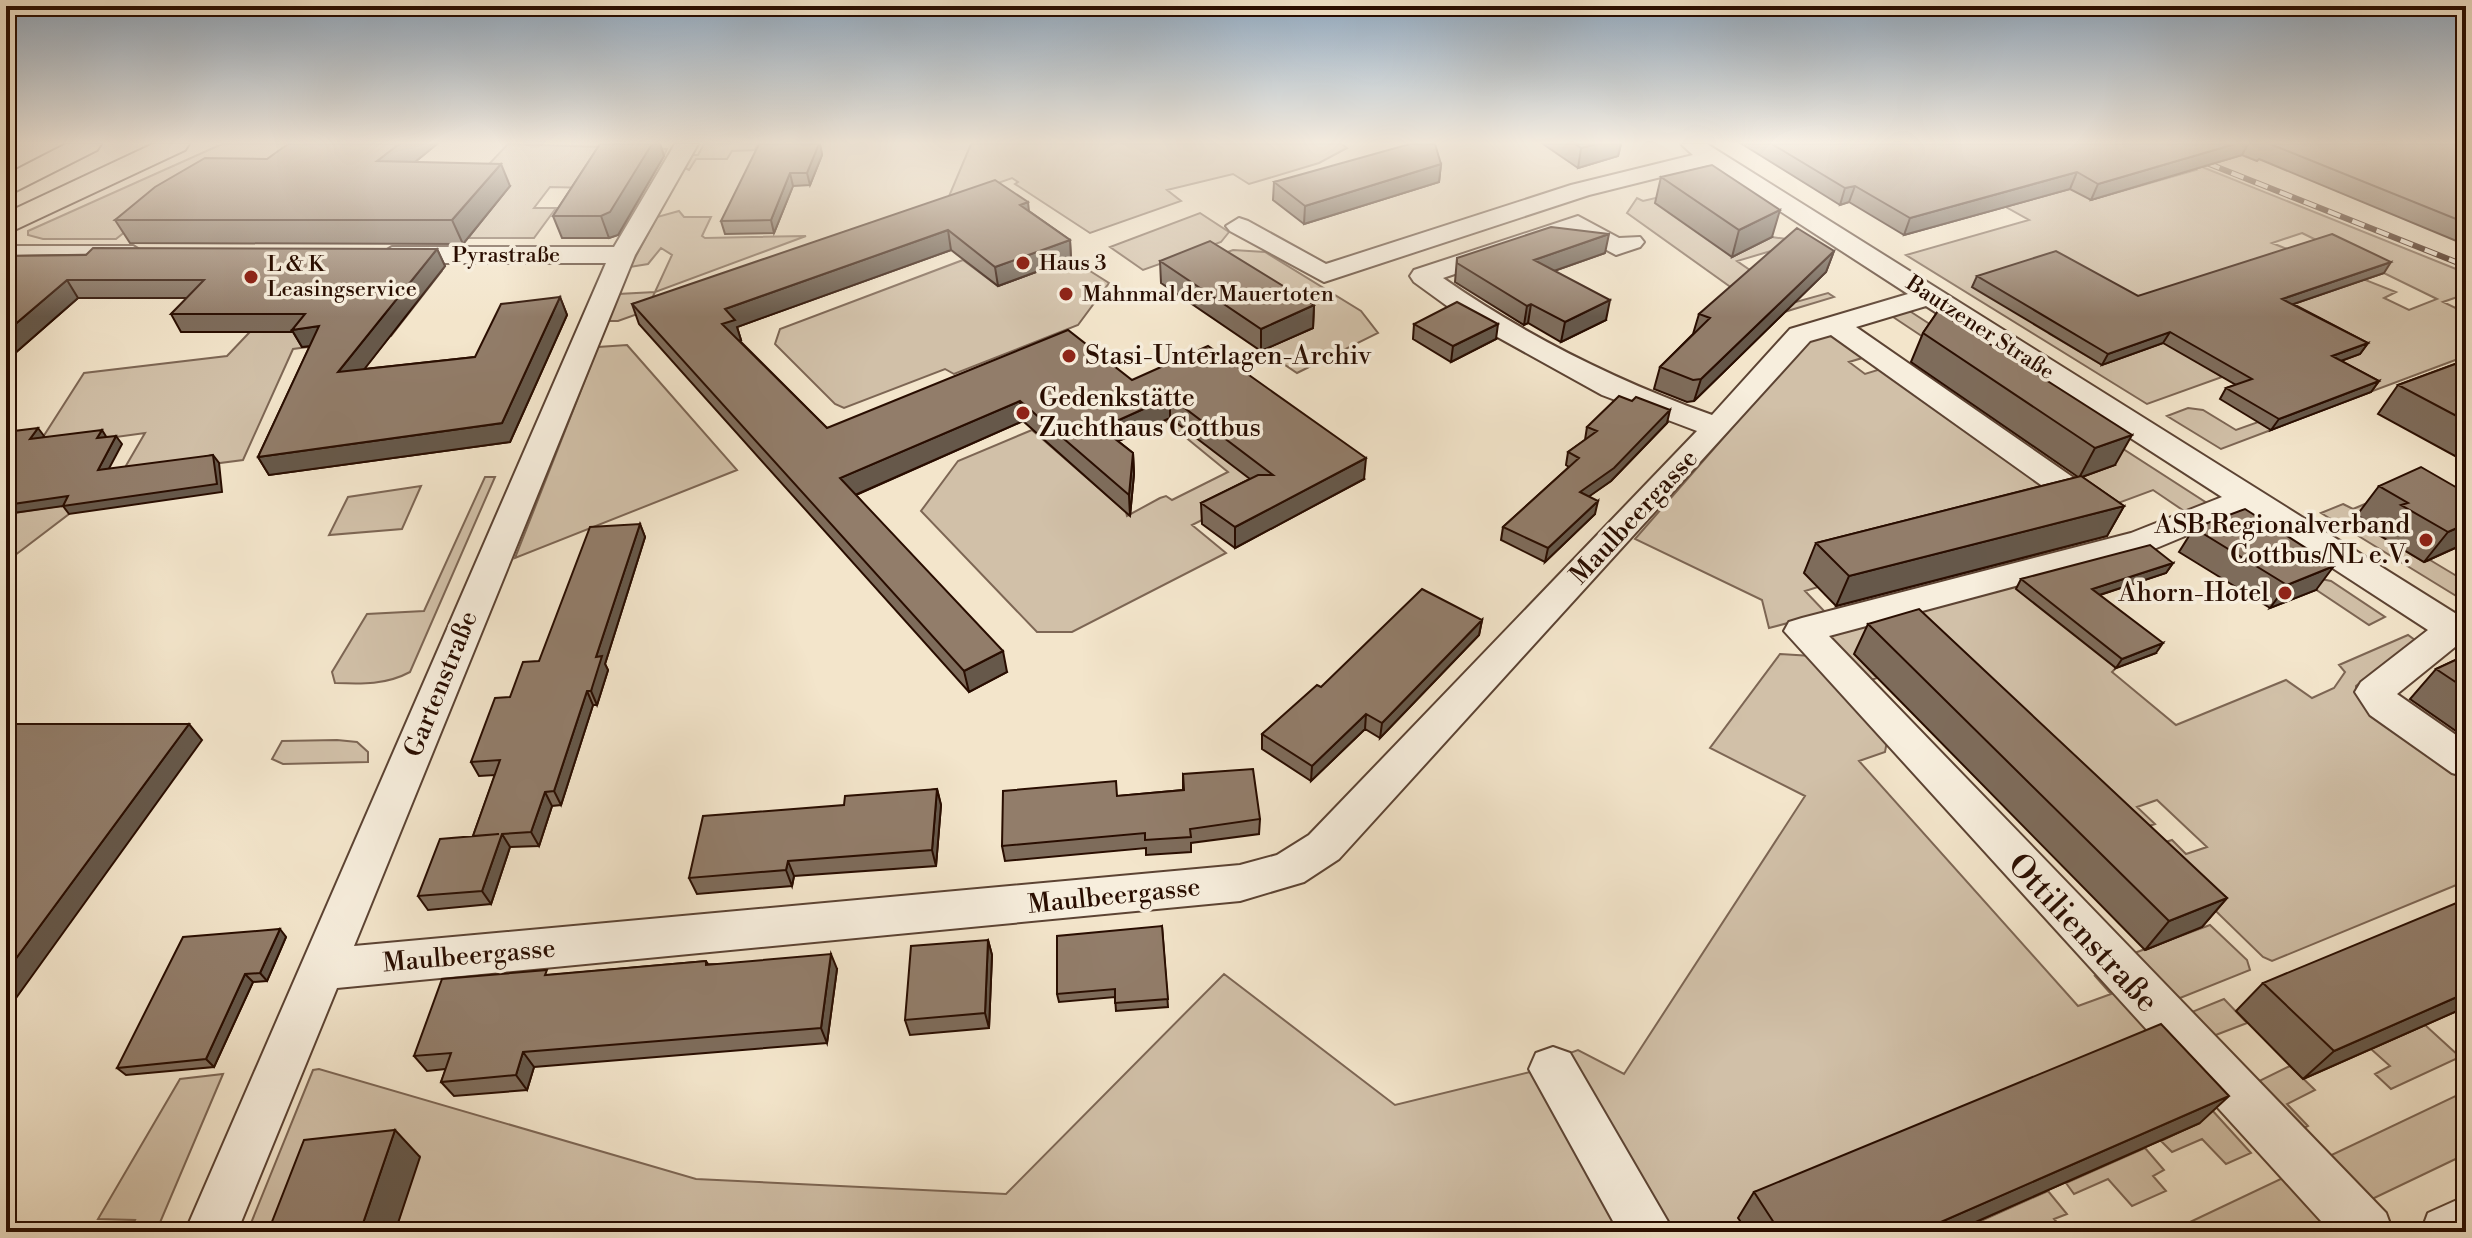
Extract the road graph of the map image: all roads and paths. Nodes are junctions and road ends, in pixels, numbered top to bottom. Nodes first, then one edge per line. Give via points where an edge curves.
1 (51, 202) edge
2 (653, 202) edge
3 (1544, 202) edge
4 (1782, 202) edge
5 (6, 225) edge
6 (1239, 226) dead end
7 (1631, 242) dead end
8 (6, 254) edge
9 (155, 254) edge
10 (372, 255) edge
11 (622, 255) junction
12 (1929, 296) junction
13 (1834, 324) junction
14 (1717, 428) junction
15 (2248, 498) junction
16 (2142, 541) junction
17 (2460, 633) edge
18 (2466, 762) edge
19 (324, 969) junction
20 (1553, 1069) dead end
21 (2466, 1222) edge
22 (211, 1232) edge
23 (1648, 1232) edge
24 (2367, 1232) edge
25 (2447, 1232) edge

1 - 5 main road
2 - 11 street, Gartenstraße
3 - 6 street, Bautzener Straße via 1324,274
4 - 12 street, Bautzener Straße
7 - 14 street, Maulbeergasse via 1616,247 1578,224 1423,276 1475,313 1613,389
8 - 9 street
10 - 11 street, Pyrastraße
11 - 19 street, Gartenstraße
12 - 13 street, Maulbeergasse
12 - 15 street, Bautzener Straße
13 - 14 street, Maulbeergasse via 1800,335
13 - 16 street
14 - 19 street, Maulbeergasse via 1324,847 1289,869 1240,883
15 - 16 street
15 - 17 street, Bautzener Straße
16 - 24 street, Ottilienstraße via 1802,631
17 - 18 street, Bautzener Straße via 2374,692 2384,705
19 - 22 street, Gartenstraße
20 - 23 street
21 - 25 street

